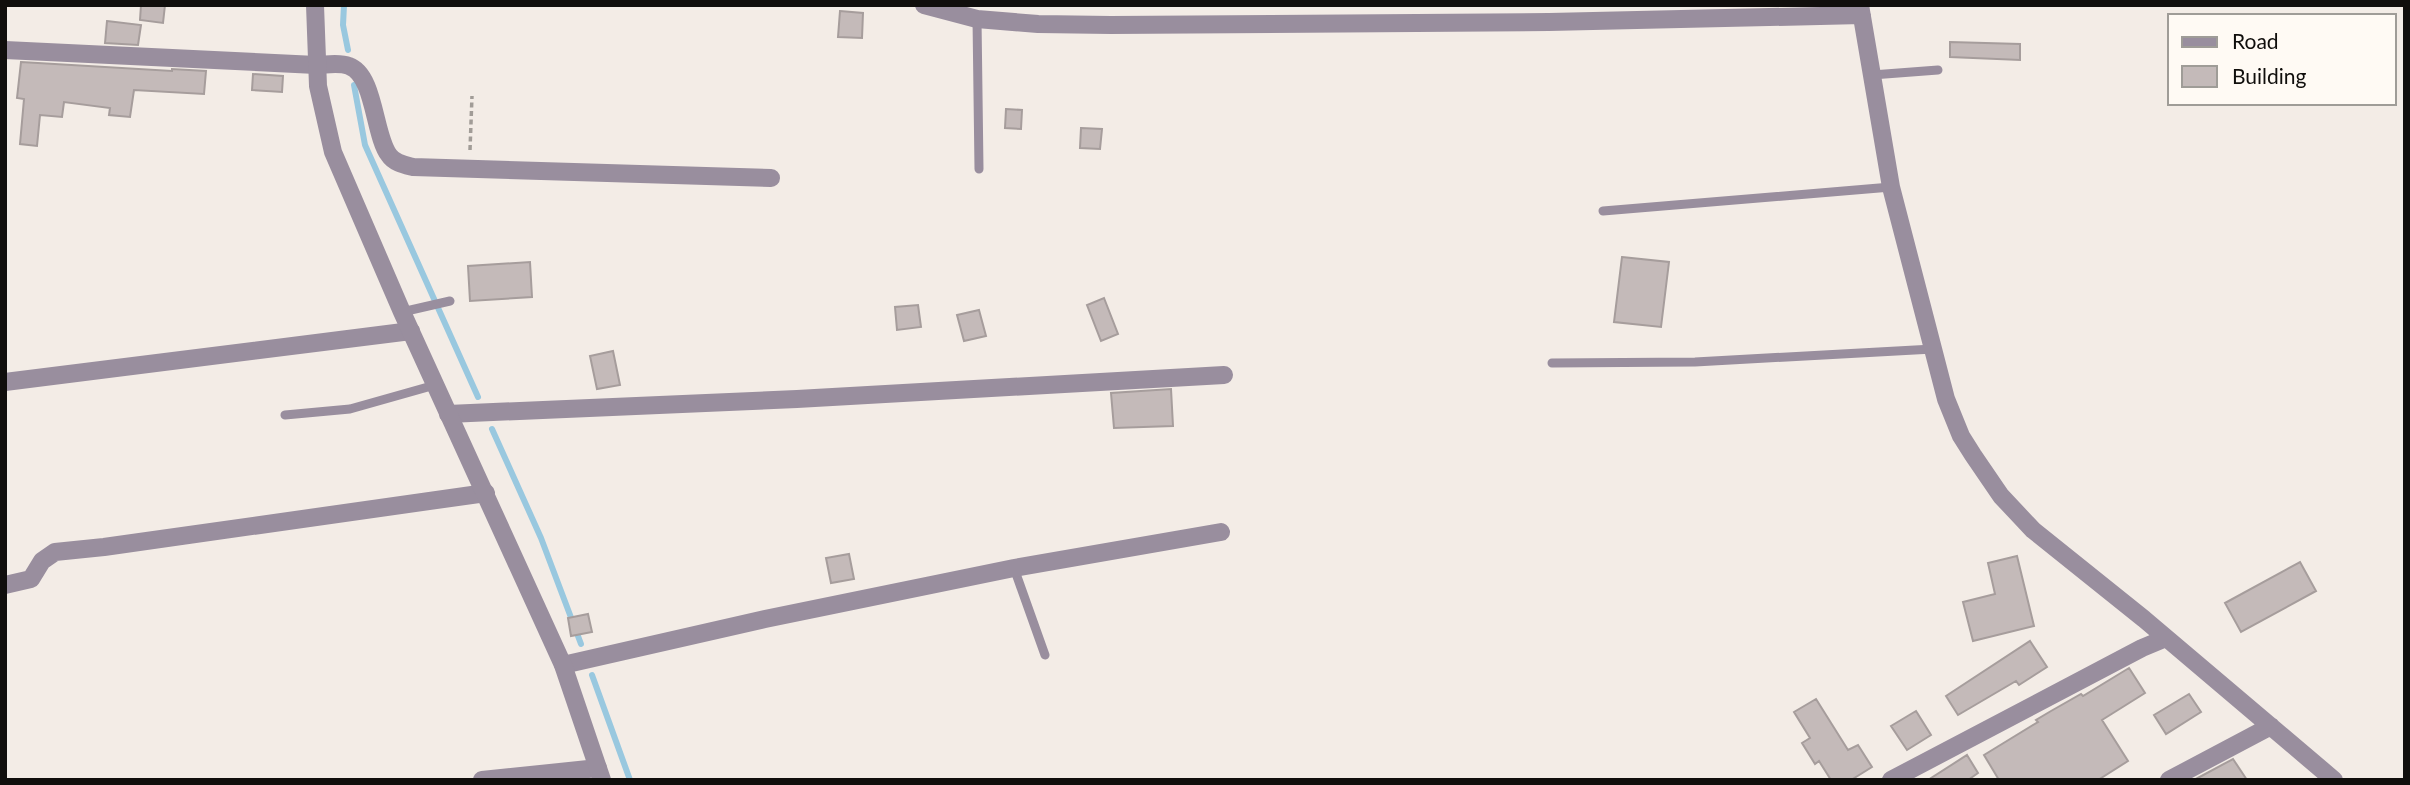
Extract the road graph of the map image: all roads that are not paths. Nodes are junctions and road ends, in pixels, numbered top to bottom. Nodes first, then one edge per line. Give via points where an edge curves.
1 (315, 5) edge
2 (923, 5) edge
3 (1861, 10) edge
4 (977, 19) junction
5 (5, 50) edge
6 (316, 65) junction
7 (1938, 70) dead end
8 (1872, 75) junction
9 (979, 169) dead end
10 (771, 178) dead end
11 (1891, 187) junction
12 (1603, 211) dead end
13 (450, 301) dead end
14 (402, 312) junction
15 (411, 331) junction
16 (1933, 349) junction
17 (1552, 363) dead end
18 (1224, 375) dead end
19 (5, 382) edge
20 (435, 385) junction
21 (448, 414) junction
22 (285, 415) dead end
23 (486, 493) junction
24 (1221, 532) dead end
25 (1014, 568) junction
26 (5, 585) edge
27 (2144, 619) junction
28 (2166, 638) junction
29 (2142, 648) junction
30 (1045, 655) dead end
31 (563, 665) junction
32 (2271, 726) junction
33 (600, 774) edge
34 (482, 780) edge
35 (1891, 780) edge
36 (2169, 780) edge
37 (2334, 780) edge

1 - 6 street
2 - 4 street
3 - 4 street via 1562,22 1111,25
3 - 8 street
4 - 9 lane
5 - 6 street
6 - 10 street via 354,68 368,89 388,155 413,167
6 - 14 street via 332,152
7 - 8 lane
8 - 11 street
11 - 12 lane
11 - 16 street
13 - 14 lane
14 - 15 street
15 - 19 street
15 - 20 street
16 - 17 lane via 1695,362
16 - 27 street via 1961,436 2001,496 2033,530
18 - 21 street
20 - 21 street
20 - 22 lane via 349,408
21 - 23 street
23 - 26 street via 55,552 42,561 31,579
23 - 31 street
24 - 25 street
25 - 30 lane
25 - 31 street
27 - 28 street
27 - 29 street
28 - 29 street
28 - 32 street
29 - 35 street
31 - 33 street
32 - 36 street
32 - 37 street
33 - 34 street

